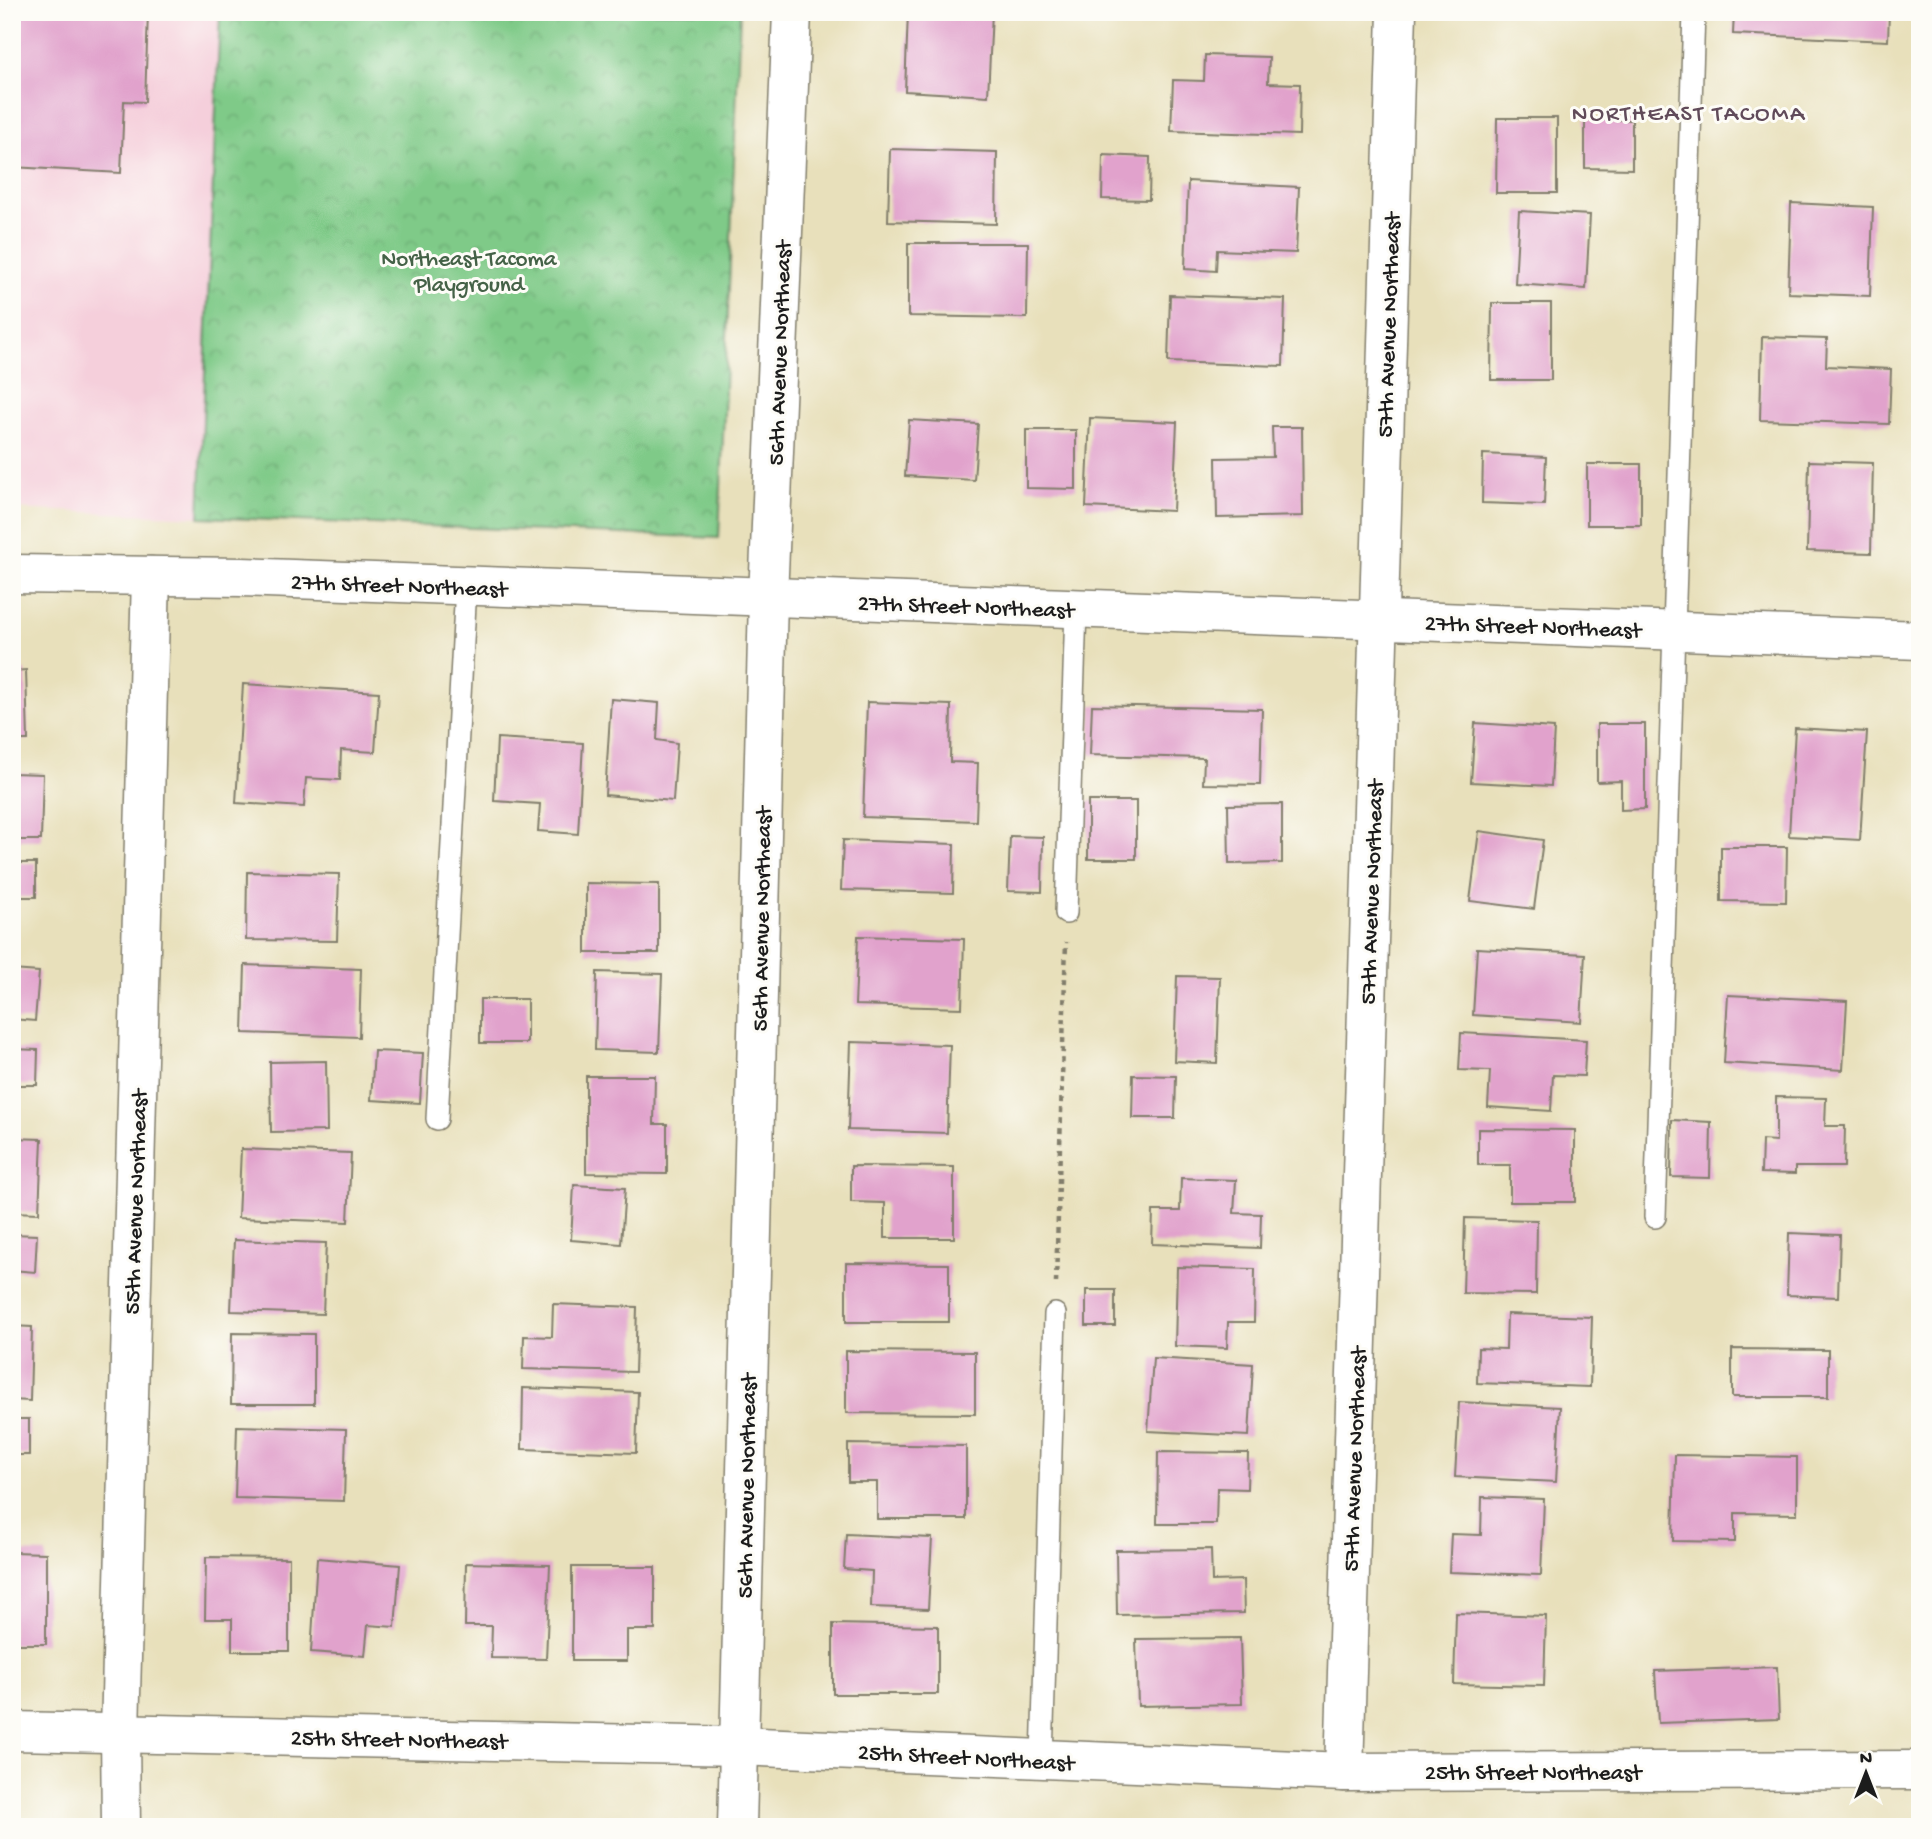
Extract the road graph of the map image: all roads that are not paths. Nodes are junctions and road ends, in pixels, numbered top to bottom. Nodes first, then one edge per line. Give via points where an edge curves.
1 (792, 12) edge
2 (1397, 12) edge
3 (1693, 12) edge
4 (12, 574) edge
5 (151, 576) junction
6 (466, 586) junction
7 (768, 598) junction
8 (1076, 609) junction
9 (1378, 620) junction
10 (1676, 629) junction
11 (1920, 640) edge
12 (1066, 914) road end
13 (437, 1119) dead end
14 (1655, 1217) dead end
15 (1055, 1314) road end
16 (12, 1731) edge
17 (120, 1732) junction
18 (739, 1746) junction
19 (1042, 1760) junction
20 (1920, 1769) edge
21 (1344, 1772) junction
22 (121, 1827) edge
23 (737, 1827) edge

1 - 7 street, 56th Avenue Northeast
2 - 9 street, 57th Avenue Northeast
3 - 10 lane
4 - 5 street, 27th Street Northeast
5 - 6 street, 27th Street Northeast
5 - 17 street, 55th Avenue Northeast
6 - 7 street, 27th Street Northeast
6 - 13 lane
7 - 8 street, 27th Street Northeast
7 - 18 street, 56th Avenue Northeast
8 - 9 street, 27th Street Northeast
8 - 12 lane
9 - 10 street, 27th Street Northeast
9 - 21 street, 57th Avenue Northeast
10 - 11 street, 27th Street Northeast
10 - 14 lane
15 - 19 lane
16 - 17 street, 25th Street Northeast
17 - 18 street, 25th Street Northeast
17 - 22 street, 55th Avenue Northeast
18 - 19 street, 25th Street Northeast
18 - 23 street, 56th Avenue Northeast
19 - 21 street, 25th Street Northeast
20 - 21 street, 25th Street Northeast

